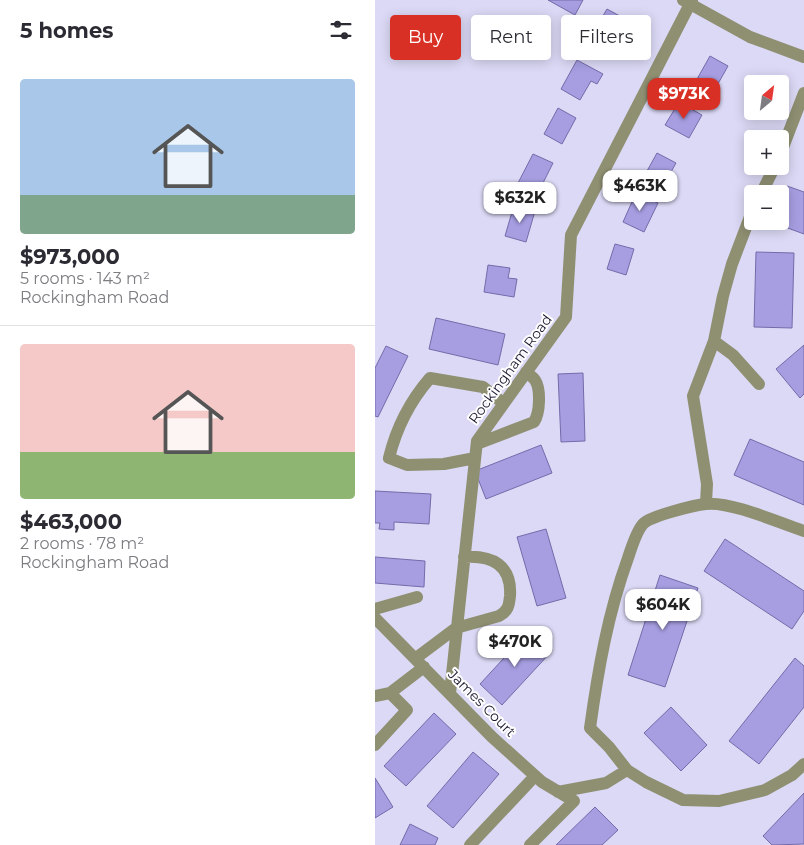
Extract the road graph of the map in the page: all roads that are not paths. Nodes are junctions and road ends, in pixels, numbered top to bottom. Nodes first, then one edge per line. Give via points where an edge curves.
1 (688, 1) edge
2 (804, 58) edge
3 (804, 93) edge
4 (789, 132) edge
5 (745, 230) edge
6 (714, 341) junction
7 (526, 372) junction
8 (759, 384) dead end
9 (503, 403) junction
10 (477, 444) junction
11 (475, 458) junction
12 (706, 503) junction
13 (804, 531) edge
14 (464, 557) junction
15 (417, 598) dead end
16 (375, 609) edge
17 (375, 618) edge
18 (456, 628) junction
19 (420, 663) junction
20 (450, 693) junction
21 (390, 694) junction
22 (375, 696) edge
23 (375, 745) edge
24 (804, 764) edge
25 (627, 770) junction
26 (535, 776) junction
27 (558, 792) junction
28 (470, 845) edge
29 (530, 845) edge

1 - 2 street via 751,37
1 - 7 street, Rockingham Road via 571,235 566,317
3 - 4 street
5 - 6 street via 723,296
6 - 8 street via 733,355
6 - 12 street via 693,396 707,484
7 - 9 street, Rockingham Road
7 - 10 street via 535,380 538,417 534,422
9 - 10 street, Rockingham Road
9 - 11 street via 483,387 430,378 420,390 394,439 389,458 407,465 444,464
10 - 11 street, Rockingham Road
11 - 14 street, Rockingham Road
12 - 13 street via 731,507
12 - 25 street via 644,524 633,543 623,573 599,662 590,728
14 - 18 street, Rockingham Road
14 - 18 street via 478,556 503,568 509,578 509,602 506,612 499,616
15 - 16 street
17 - 19 street, James Court
18 - 19 street
18 - 20 street, Rockingham Road
19 - 20 street, James Court
19 - 21 street
20 - 26 street, James Court
21 - 22 street
21 - 23 street via 407,710
24 - 25 street via 765,790 719,801 683,800
25 - 27 street via 606,783
26 - 27 street, James Court
26 - 28 street
27 - 29 street, James Court via 574,801

